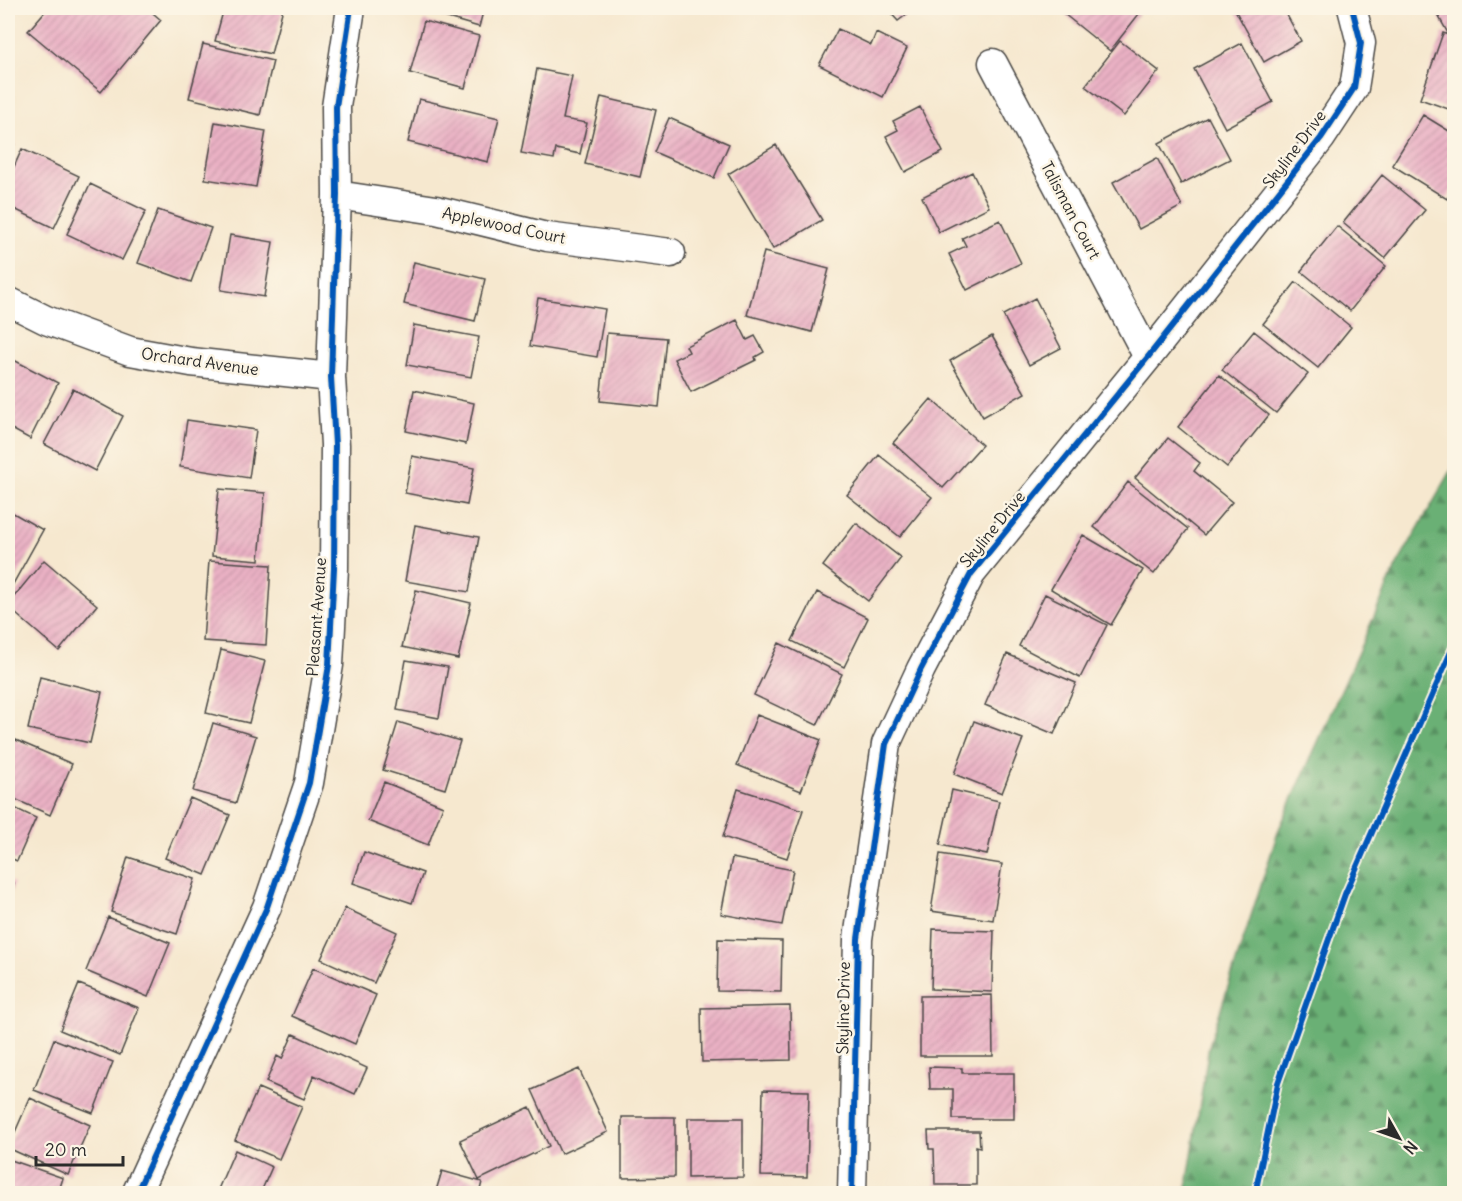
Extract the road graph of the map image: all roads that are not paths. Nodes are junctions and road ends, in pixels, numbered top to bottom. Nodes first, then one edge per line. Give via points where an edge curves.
1 (351, 8) edge
2 (1352, 8) edge
3 (993, 63) dead end
4 (337, 195) junction
5 (671, 252) dead end
6 (8, 301) edge
7 (1149, 357) junction
8 (331, 377) junction
9 (136, 1194) edge
10 (852, 1194) edge

1 - 4 street, Pleasant Avenue via 336,107
2 - 7 street, Skyline Drive via 1361,43 1354,88 1321,138
3 - 7 street, Talisman Court
4 - 5 street, Applewood Court via 436,210 547,237
4 - 8 street, Pleasant Avenue
6 - 8 street, Orchard Avenue via 46,320 130,351 190,362
7 - 10 street, Skyline Drive via 971,574 886,744 858,939
8 - 9 street, Pleasant Avenue via 335,445 331,632 309,783 267,907

